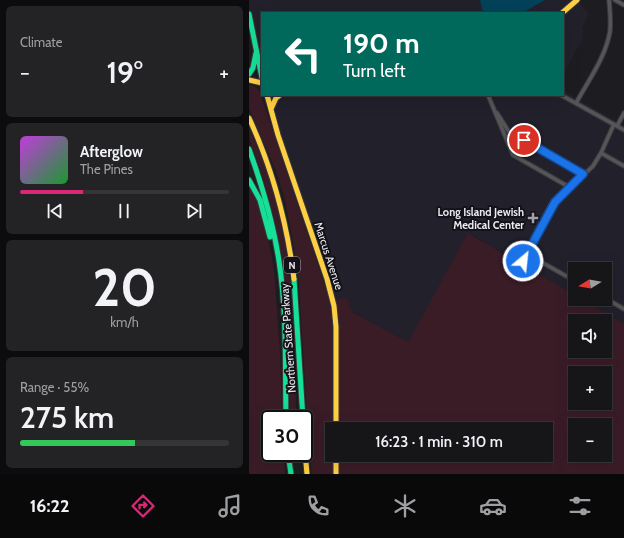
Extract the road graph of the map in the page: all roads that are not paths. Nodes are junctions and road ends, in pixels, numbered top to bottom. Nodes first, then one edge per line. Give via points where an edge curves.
1 (577, 0) edge
2 (609, 0) edge
3 (615, 0) edge
4 (624, 5) edge
5 (563, 12) edge
6 (249, 14) edge
7 (256, 53) junction
8 (249, 74) edge
9 (261, 74) edge
10 (249, 80) edge
11 (261, 83) edge
12 (267, 96) edge
13 (279, 96) edge
14 (488, 96) edge
15 (563, 96) edge
16 (576, 103) junction
17 (493, 107) junction
18 (271, 110) junction
19 (624, 113) edge
20 (249, 118) edge
21 (616, 125) junction
22 (624, 130) edge
23 (249, 149) edge
24 (601, 153) junction
25 (624, 166) edge
26 (583, 174) junction
27 (249, 180) edge
28 (569, 187) junction
29 (527, 254) junction
30 (523, 261) dead end
31 (280, 272) junction
32 (568, 277) edge
33 (612, 302) edge
34 (624, 309) edge
35 (286, 410) edge
36 (302, 410) edge
37 (336, 422) edge
38 (289, 462) edge
39 (306, 462) edge
40 (336, 462) edge
41 (291, 474) edge
42 (307, 474) edge
43 (336, 474) edge

1 - 5 main road
2 - 16 street via 611,22 607,43
3 - 4 street
6 - 7 main road
7 - 8 main road
7 - 9 main road
10 - 11 main road
12 - 18 main road, Marcus Avenue
13 - 18 main road
14 - 17 street
15 - 16 street
16 - 21 street
17 - 26 street via 509,132
17 - 28 street via 513,155
18 - 37 main road, Marcus Avenue via 334,306
19 - 21 street
20 - 36 main road, Northern State Parkway / N via 274,181 290,248
21 - 22 street
21 - 24 street
23 - 31 main road, Northern State Parkway / N via 270,217
24 - 25 street
24 - 26 street via 593,166
26 - 28 street
27 - 31 main road via 262,205
28 - 29 street via 555,202
29 - 30 street
29 - 32 street
31 - 35 main road, Northern State Parkway / N via 284,314
33 - 34 street
38 - 41 main road
39 - 42 main road
40 - 43 main road

